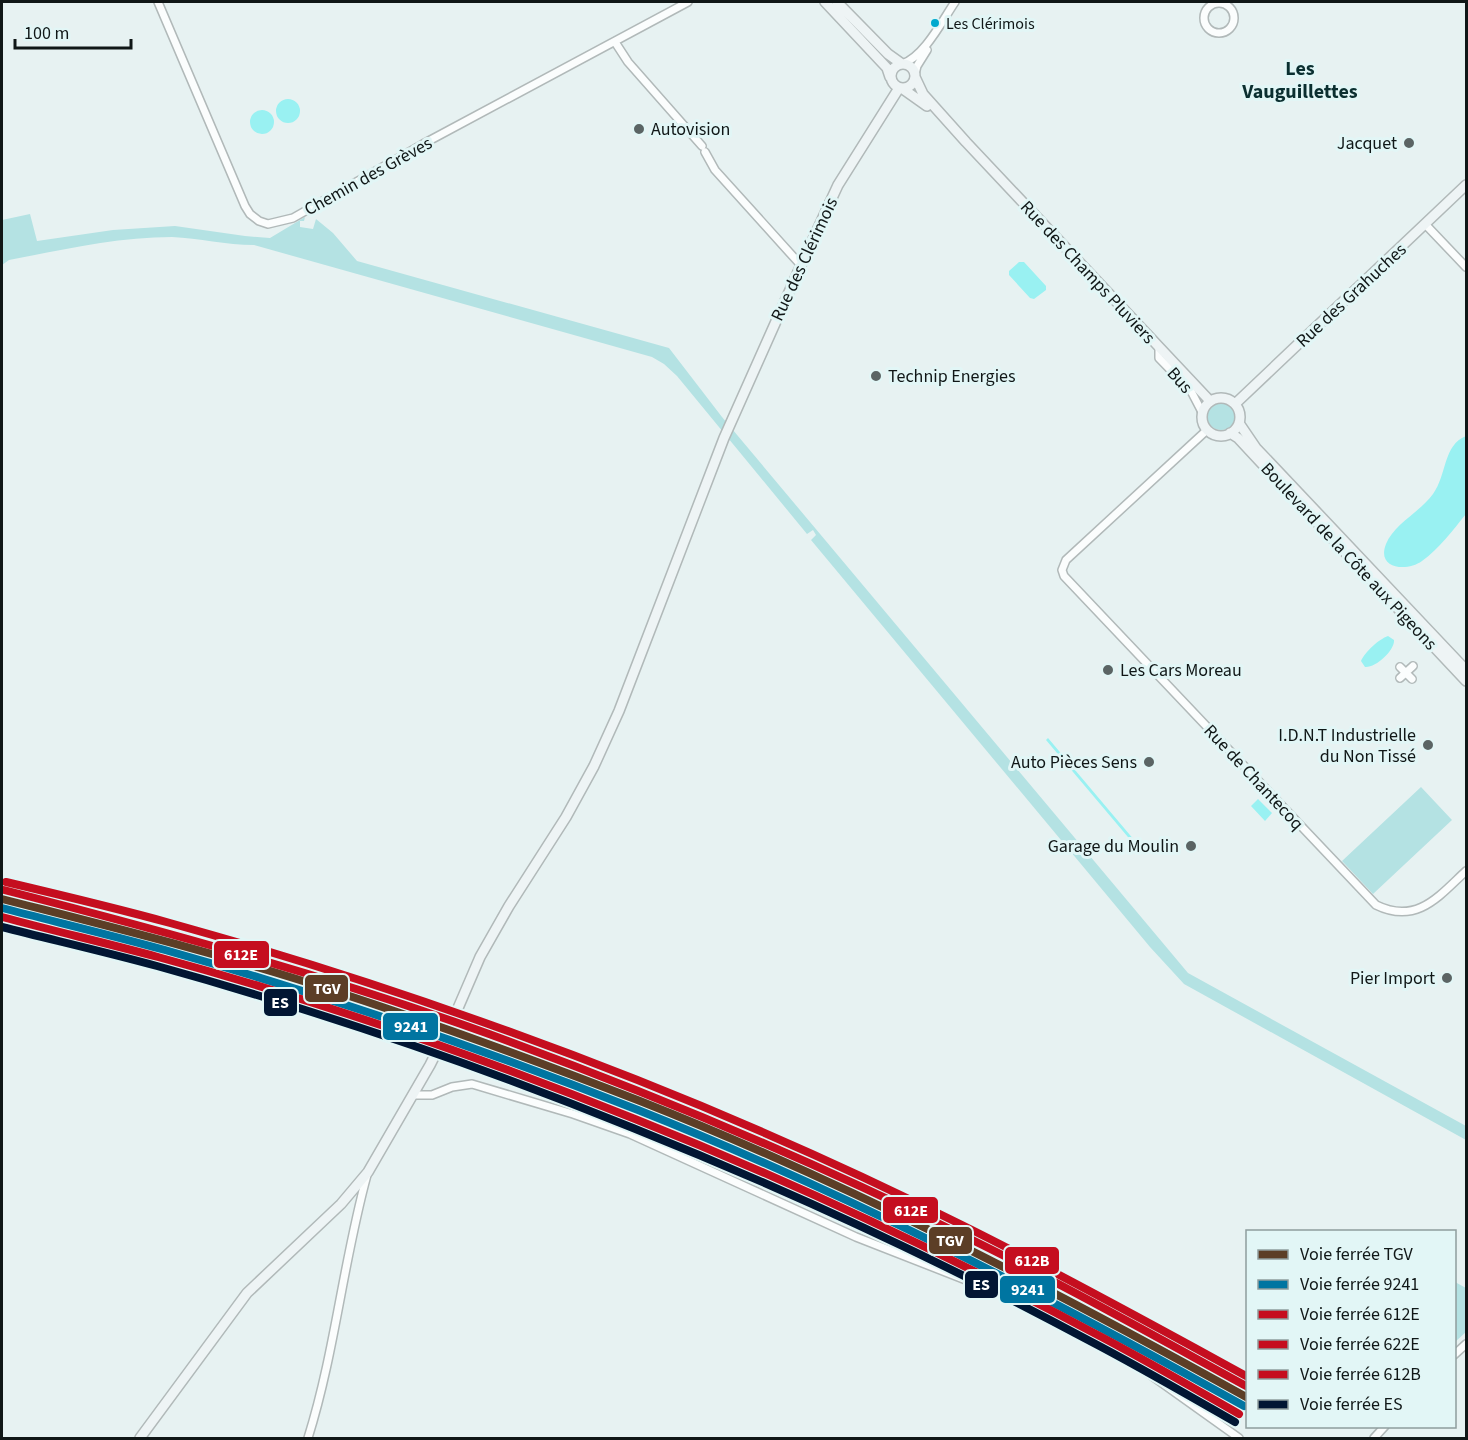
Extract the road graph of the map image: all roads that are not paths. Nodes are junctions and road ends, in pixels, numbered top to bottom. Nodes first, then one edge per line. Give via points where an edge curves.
1 (158, 2) edge
2 (688, 2) edge
3 (825, 2) edge
4 (837, 2) edge
5 (956, 2) edge
6 (1225, 3) edge
7 (615, 42) junction
8 (902, 64) junction
9 (915, 76) junction
10 (890, 77) junction
11 (901, 88) junction
12 (966, 142) junction
13 (1467, 185) edge
14 (1425, 224) junction
15 (802, 263) junction
16 (1467, 267) edge
17 (1159, 347) junction
18 (1209, 401) junction
19 (1235, 404) junction
20 (1202, 412) junction
21 (1239, 423) junction
22 (1207, 430) junction
23 (1230, 433) junction
24 (1413, 666) dead end
25 (1403, 670) junction
26 (1467, 670) edge
27 (1400, 678) dead end
28 (1412, 679) dead end
29 (1467, 681) edge
30 (1467, 870) edge
31 (413, 1095) junction
32 (368, 1172) junction
33 (140, 1438) edge
34 (308, 1438) edge
35 (1239, 1438) edge

1 - 7 street, Chemin des Grèves via 245,206 250,214 268,224 293,218
2 - 7 street, Chemin des Grèves
3 - 10 street via 887,68
4 - 8 street
5 - 8 street via 919,53
5 - 9 street via 917,66
6 - 6 street via 1214,3 1204,14 1204,23 1215,33 1225,32 1232,25 1234,15
7 - 15 street via 704,149 716,170
8 - 9 street via 909,66
8 - 10 street via 894,67
9 - 11 street via 913,84
9 - 12 street, Rue des Champs Pluviers via 923,94
10 - 11 street
11 - 12 street, Rue des Champs Pluviers via 919,99
11 - 15 street, Rue des Clérimois via 838,185
12 - 17 street, Rue des Champs Pluviers
13 - 14 street, Rue des Grahuches
14 - 16 street
14 - 19 street, Rue des Grahuches
15 - 31 street, Rue des Clérimois via 724,438 594,766 508,906
17 - 18 street, Rue des Champs Pluviers
17 - 20 street, Bus via 1160,358 1191,391
18 - 19 street via 1225,398
18 - 20 street
19 - 21 street
20 - 22 street
21 - 23 street
21 - 26 street, Boulevard de la Côte aux Pigeons via 1256,447
22 - 23 street via 1218,435
22 - 30 street, Rue de Chantecoq via 1066,560 1062,570 1069,582 1376,905 1400,912 1419,909 1433,902
23 - 29 street, Boulevard de la Côte aux Pigeons
24 - 25 street
25 - 27 street
25 - 28 street
31 - 32 street, Rue des Clérimois
31 - 35 street via 432,1095 472,1084 630,1134 856,1237 994,1291 1091,1337
32 - 33 street, Rue des Clérimois via 333,1212 247,1293
32 - 34 street via 324,1384

